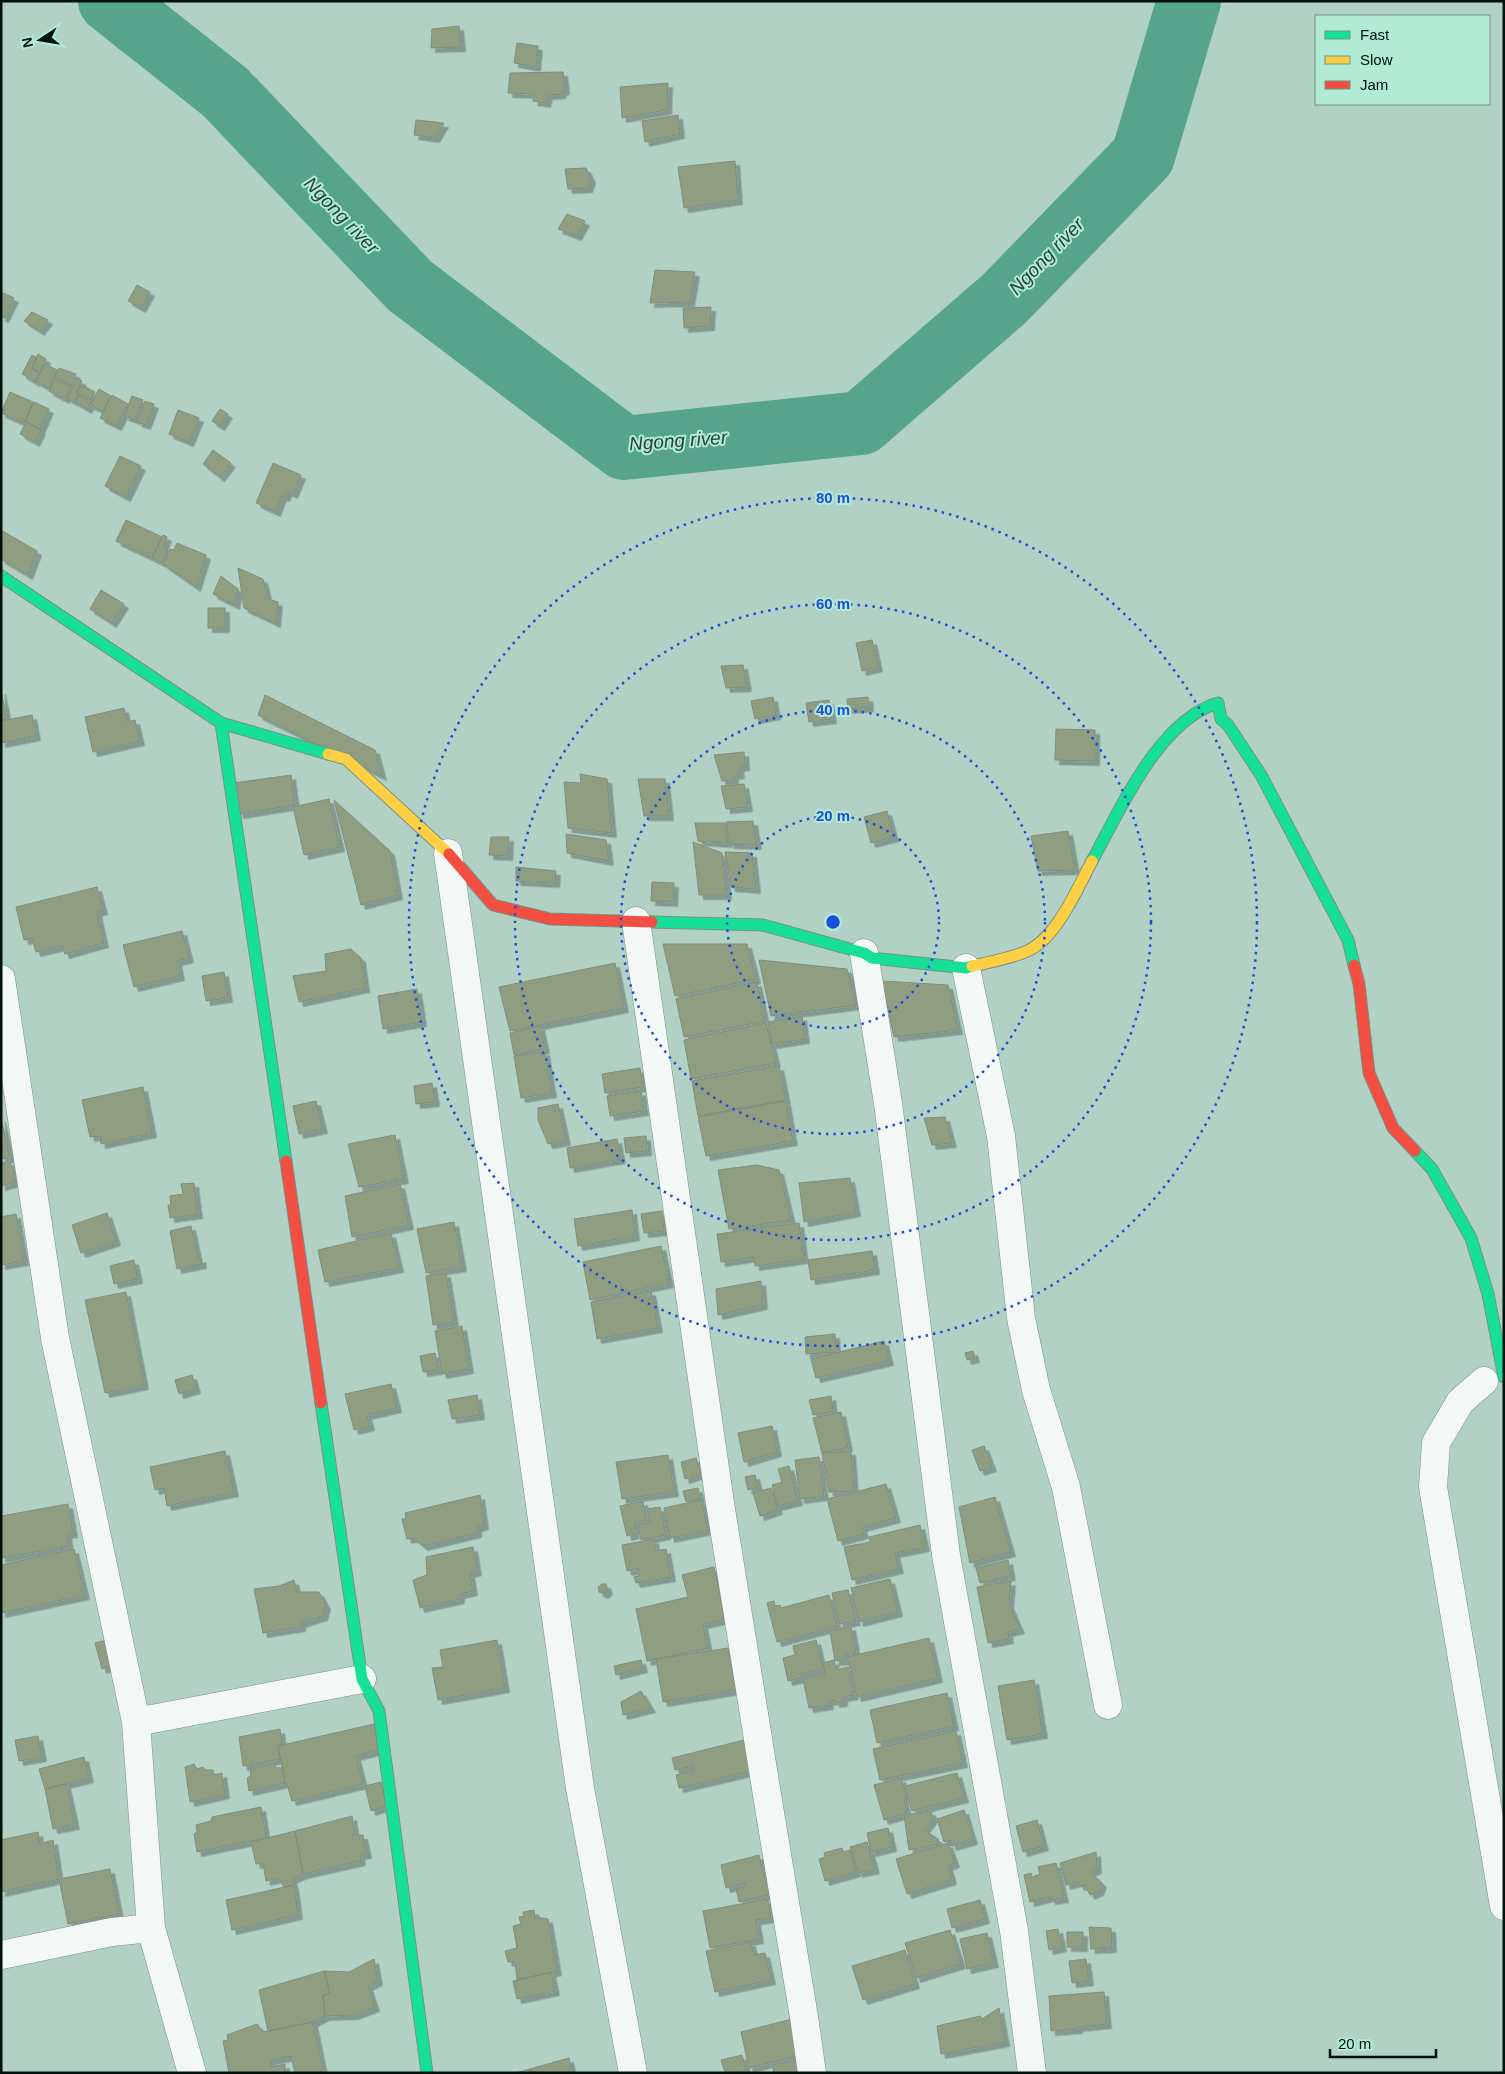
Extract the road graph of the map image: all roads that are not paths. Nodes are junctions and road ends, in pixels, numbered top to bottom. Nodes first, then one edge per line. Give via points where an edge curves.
1 (1, 576) edge
2 (222, 722) junction
3 (448, 853) junction
4 (636, 921) junction
5 (864, 953) junction
6 (966, 968) junction
7 (1, 979) edge
8 (1494, 1379) edge
9 (362, 1679) junction
10 (1108, 1705) dead end
11 (136, 1722) junction
12 (1504, 1906) edge
13 (150, 1928) junction
14 (1, 1955) edge
15 (192, 2073) edge
16 (427, 2073) edge
17 (632, 2073) edge
18 (812, 2073) edge
19 (1032, 2073) edge

1 - 2 street
2 - 3 street via 346,760
2 - 9 street
3 - 4 street via 493,905 550,919
3 - 17 street via 580,1788
4 - 5 street via 763,925
4 - 18 street via 720,1503
5 - 6 street via 872,958
5 - 19 street via 888,1103 946,1555 1012,1921
6 - 8 street via 1026,952 1045,940 1063,914 1144,768 1172,732 1204,707 1218,703 1221,719 1261,775 1348,940 1359,984 1370,1073 1393,1128 1432,1169 1471,1238 1488,1294
6 - 10 street via 1001,1136 1021,1318 1036,1390 1066,1487
7 - 11 street via 55,1338
8 - 12 street via 1460,1402 1436,1443 1434,1487
9 - 11 street
9 - 16 street via 379,1711
11 - 13 street
13 - 14 street via 112,1932
13 - 15 street

